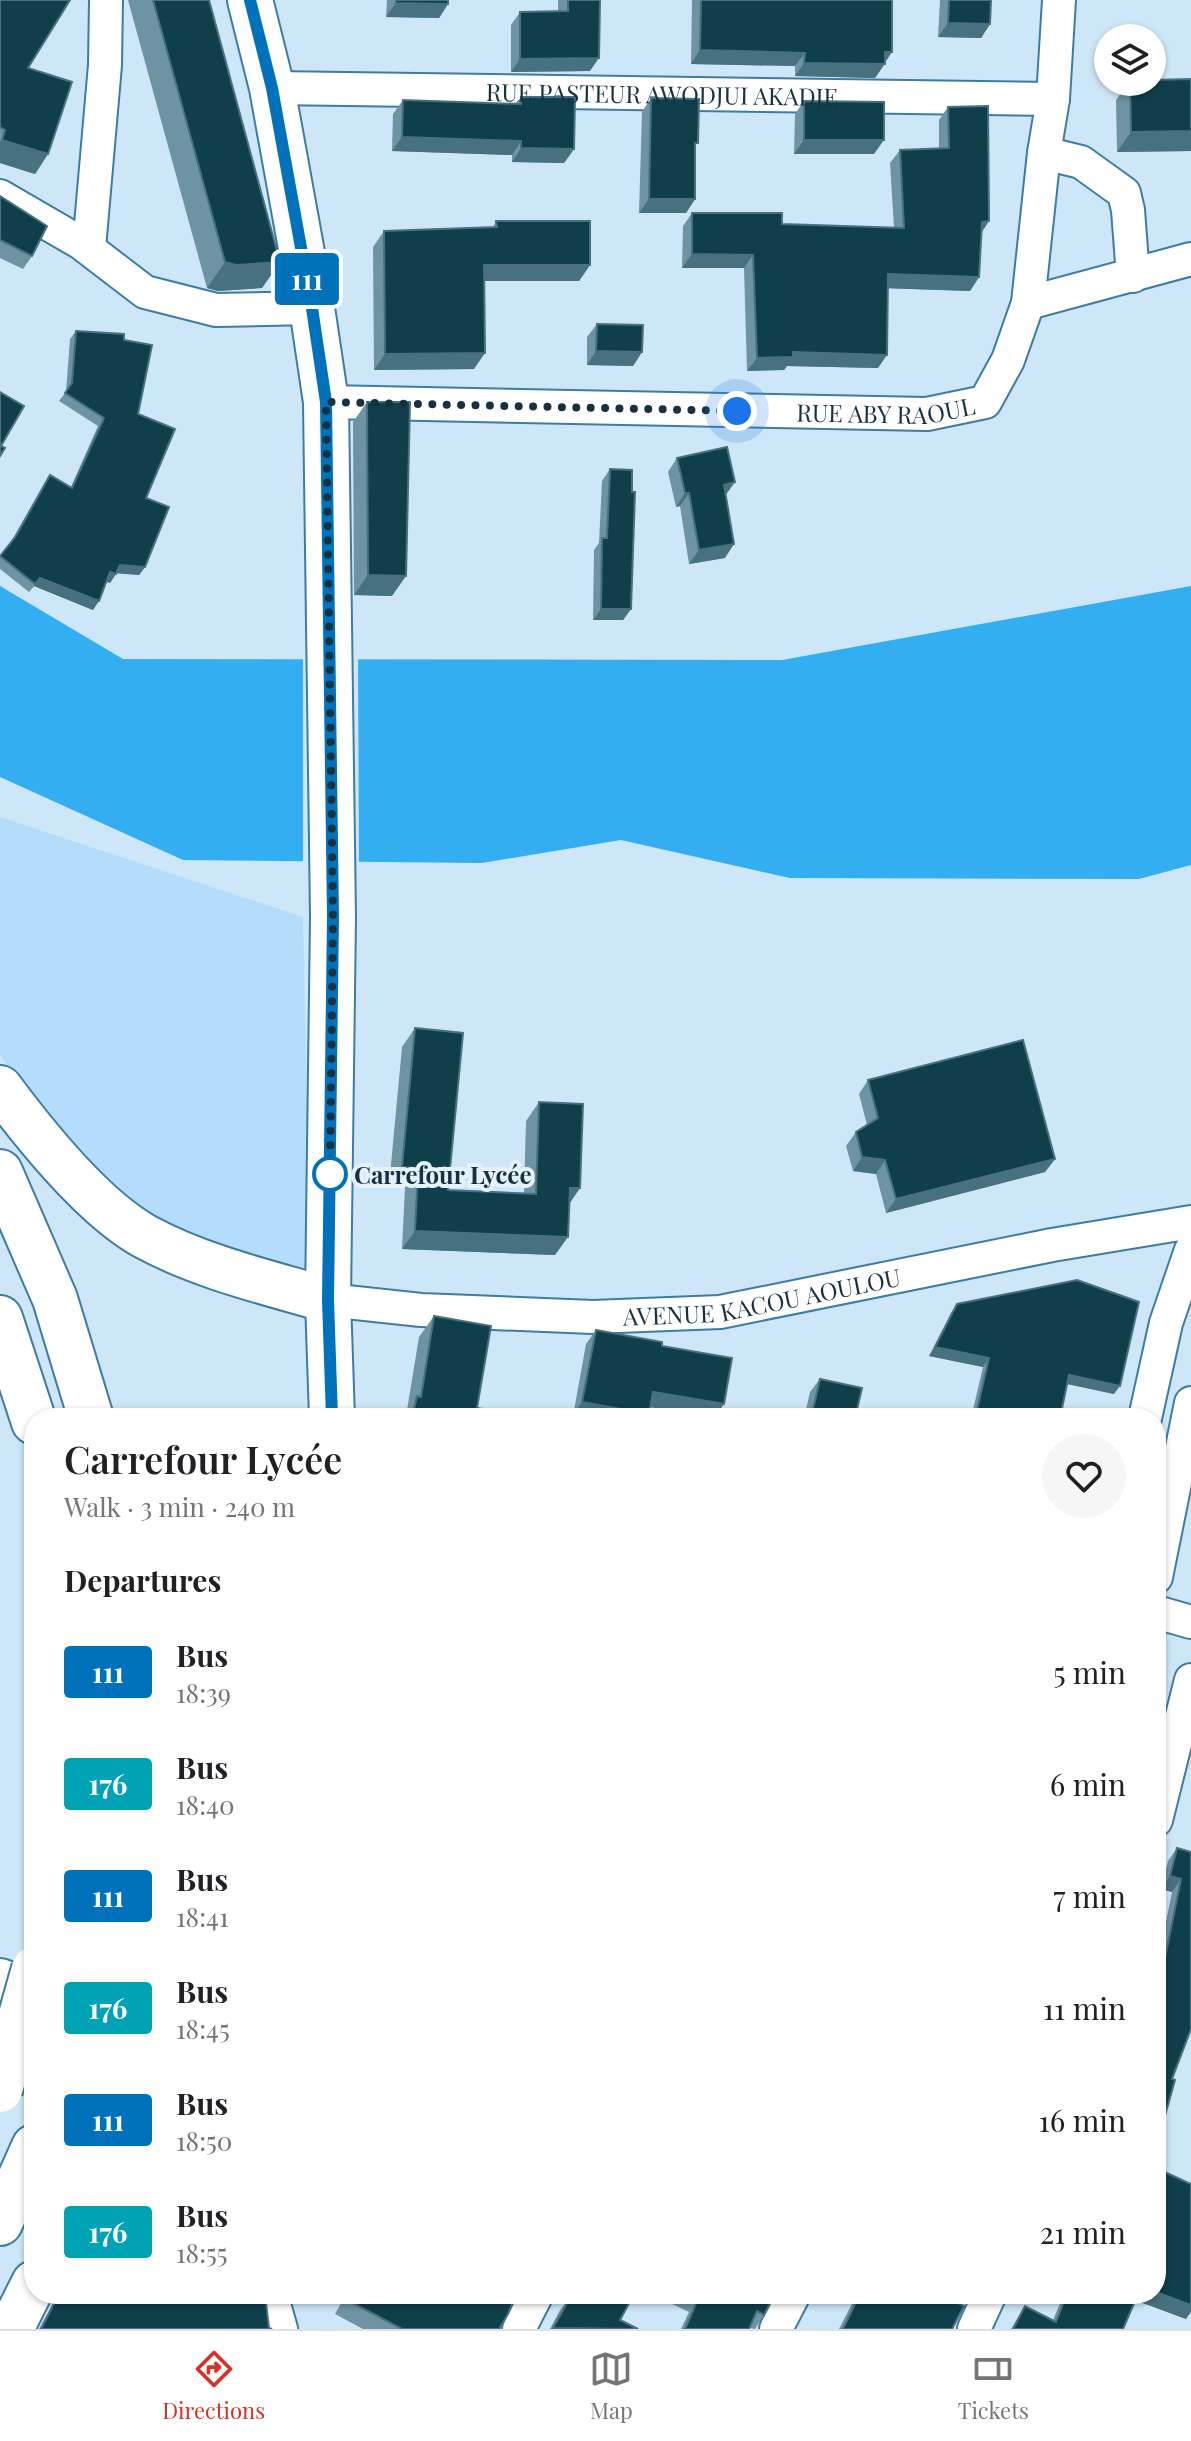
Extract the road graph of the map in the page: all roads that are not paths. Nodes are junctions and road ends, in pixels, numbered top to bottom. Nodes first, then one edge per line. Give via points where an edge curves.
1 (106, 0) edge
2 (250, 0) edge
3 (1059, 0) edge
4 (272, 88) junction
5 (1053, 99) junction
6 (1044, 153) junction
7 (0, 196) edge
8 (89, 248) junction
9 (1191, 259) edge
10 (1133, 276) junction
11 (1028, 303) junction
12 (312, 308) junction
13 (326, 402) junction
14 (0, 1088) edge
15 (0, 1172) edge
16 (1191, 1222) edge
17 (1191, 1250) edge
18 (328, 1300) junction
19 (0, 1318) edge
20 (1191, 1403) edge
21 (29, 1408) edge
22 (88, 1408) edge
23 (332, 1408) edge
24 (1147, 1408) edge
25 (1166, 1527) edge
26 (1166, 1615) edge
27 (1191, 1622) edge
28 (1191, 1680) edge
29 (1166, 1780) edge
30 (0, 1981) edge
31 (24, 1991) edge
32 (24, 2005) edge
33 (0, 2034) edge
34 (24, 2046) edge
35 (0, 2090) edge
36 (24, 2169) edge
37 (0, 2223) edge
38 (24, 2303) edge
39 (274, 2304) edge
40 (532, 2304) edge
41 (789, 2304) edge
42 (985, 2304) edge
43 (11, 2329) edge
44 (281, 2329) edge
45 (519, 2329) edge
46 (776, 2329) edge
47 (974, 2329) edge

1 - 8 street
2 - 4 main road
3 - 5 street, RUE ABY RAOUL
4 - 5 street, RUE PASTEUR AWODJUI AKADJE
4 - 12 main road
5 - 6 street, RUE ABY RAOUL
6 - 10 street via 1081,162 1124,193
6 - 11 street, RUE ABY RAOUL
7 - 8 street
8 - 12 street via 145,292 216,310
9 - 10 street
10 - 11 street
11 - 13 street, RUE ABY RAOUL via 1008,360 985,402 927,414
12 - 13 main road
13 - 18 main road via 333,917
14 - 18 main road via 96,1199 142,1235 218,1268
15 - 22 main road via 55,1299
16 - 18 street, AVENUE KACOU AOULOU via 720,1312 593,1317 421,1310
17 - 24 street via 1166,1323
18 - 23 main road
19 - 21 main road
20 - 25 street
26 - 27 street
28 - 29 street
30 - 31 main road
32 - 35 main road, bridge
33 - 34 main road
36 - 37 main road
38 - 43 main road
39 - 44 street
40 - 45 street
41 - 46 street
42 - 47 street

